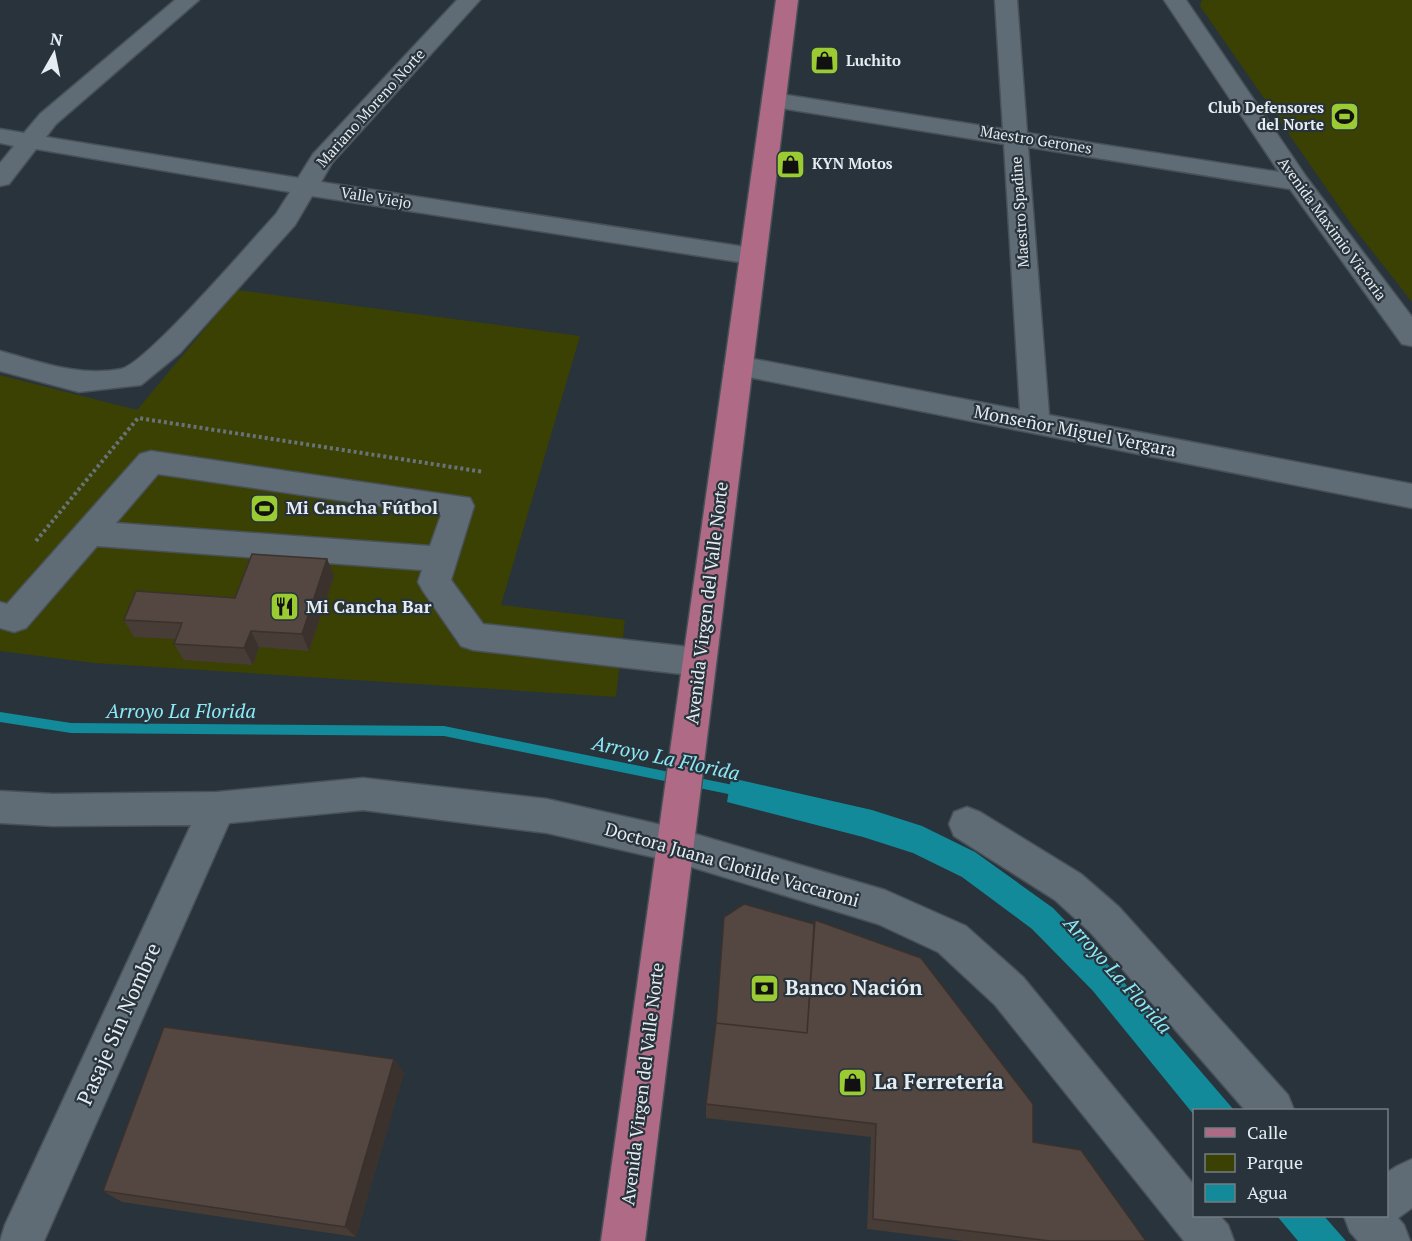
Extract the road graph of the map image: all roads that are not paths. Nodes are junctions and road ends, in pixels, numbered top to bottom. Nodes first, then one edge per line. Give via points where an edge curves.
1 (188, 0) edge
2 (469, 0) edge
3 (787, 0) edge
4 (1006, 0) edge
5 (1175, 0) edge
6 (774, 100) junction
7 (0, 136) edge
8 (1015, 136) junction
9 (31, 141) junction
10 (0, 179) edge
11 (1298, 183) junction
12 (305, 187) junction
13 (752, 256) junction
14 (1412, 337) edge
15 (0, 361) edge
16 (738, 366) junction
17 (1035, 424) junction
18 (1412, 496) edge
19 (90, 533) junction
20 (441, 559) junction
21 (0, 615) edge
22 (699, 662) junction
23 (0, 807) edge
24 (218, 808) junction
25 (967, 824) dead end
26 (677, 828) junction
27 (1272, 1109) edge
28 (1412, 1181) edge
29 (1388, 1199) edge
30 (1367, 1217) edge
31 (21, 1241) edge
32 (623, 1241) edge
33 (1212, 1241) edge
34 (1388, 1241) edge

1 - 9 street via 48,119
2 - 12 street, Mariano Moreno Norte via 322,159
3 - 6 main road, Avenida Virgen del Valle Norte
4 - 8 street, Maestro Spadine
5 - 11 street, Avenida Maximio Victoria
6 - 8 street, Maestro Gerones
6 - 13 main road, Avenida Virgen del Valle Norte
7 - 9 street, Valle Viejo
8 - 11 street, Maestro Gerones
8 - 17 street, Maestro Spadine
9 - 10 street
9 - 12 street, Valle Viejo
11 - 14 street, Avenida Maximio Victoria
12 - 13 street, Valle Viejo
12 - 15 street, Mariano Moreno Norte via 286,219 170,346 131,378 80,382
13 - 16 main road, Avenida Virgen del Valle Norte
16 - 17 street, Monseñor Miguel Vergara
16 - 22 main road, Avenida Virgen del Valle Norte
17 - 18 street, Monseñor Miguel Vergara
19 - 20 street
19 - 20 street via 150,462 459,506
19 - 21 street via 14,619
20 - 22 street via 434,582 473,636
22 - 26 main road, Avenida Virgen del Valle Norte
23 - 24 street, Doctora Juana Clotilde Vaccaroni
24 - 26 street, Doctora Juana Clotilde Vaccaroni via 363,794
24 - 31 street, Pasaje Sin Nombre
25 - 27 street via 1068,887 1105,920
26 - 32 main road, Avenida Virgen del Valle Norte
26 - 33 street, Doctora Juana Clotilde Vaccaroni via 885,908 952,939 1009,991
28 - 29 street
30 - 34 street

